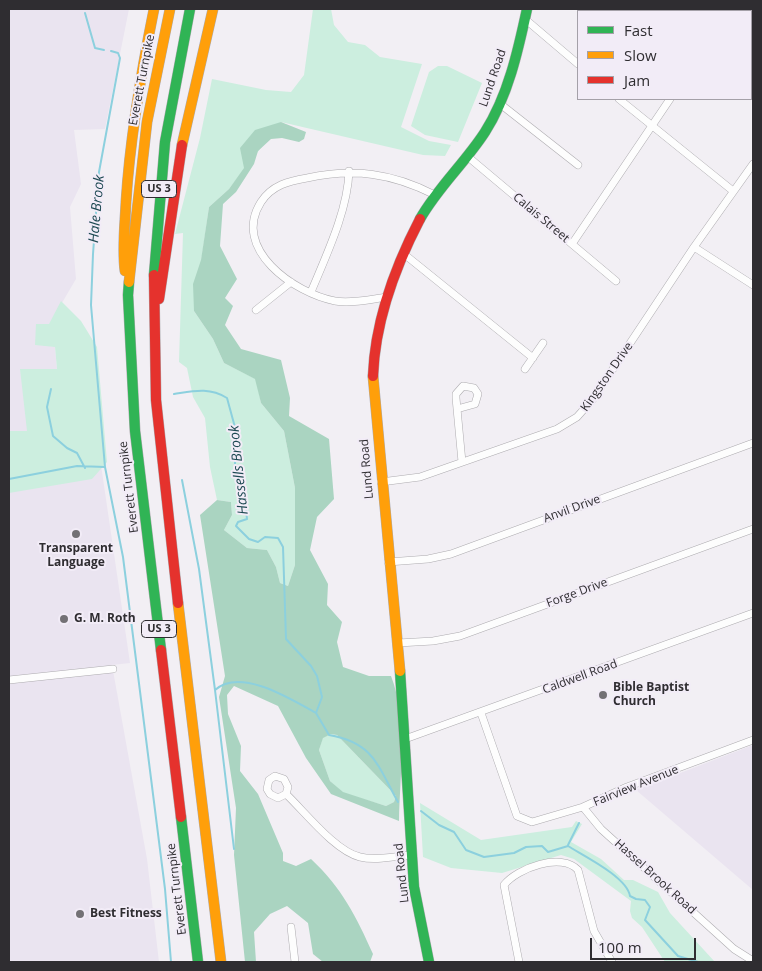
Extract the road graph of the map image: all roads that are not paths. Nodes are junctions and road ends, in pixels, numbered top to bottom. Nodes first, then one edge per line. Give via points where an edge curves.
1 (154, 9) edge
2 (170, 9) edge
3 (190, 9) edge
4 (213, 9) edge
5 (626, 9) edge
6 (632, 10) edge
7 (526, 14) edge
8 (577, 63) edge
9 (620, 100) edge
10 (669, 100) edge
11 (498, 103) junction
12 (651, 126) junction
13 (467, 156) junction
14 (753, 164) edge
15 (578, 165) dead end
16 (349, 171) junction
17 (733, 191) junction
18 (435, 195) junction
19 (572, 244) junction
20 (694, 247) junction
21 (404, 254) junction
22 (616, 280) dead end
23 (291, 282) junction
24 (753, 286) edge
25 (311, 292) junction
26 (128, 295) junction
27 (388, 297) junction
28 (256, 310) dead end
29 (543, 343) dead end
30 (153, 344) junction
31 (532, 358) junction
32 (525, 369) dead end
33 (457, 409) dead end
34 (753, 443) edge
35 (462, 462) junction
36 (381, 482) junction
37 (753, 529) edge
38 (388, 562) junction
39 (753, 614) edge
40 (398, 643) junction
41 (113, 669) dead end
42 (9, 680) edge
43 (481, 713) junction
44 (405, 739) junction
45 (753, 740) edge
46 (286, 794) dead end
47 (583, 807) junction
48 (411, 855) junction
49 (291, 927) dead end
50 (753, 961) edge
51 (198, 962) edge
52 (221, 962) edge
53 (295, 962) edge
54 (429, 962) edge
55 (519, 962) edge
56 (612, 962) edge

1 - 26 main road via 139,86 126,188 124,265
2 - 26 main road, Everett Turnpike / US 3 via 147,122
3 - 30 main road, US 3 via 169,112 159,189 153,266
4 - 30 main road via 181,148
5 - 6 street
7 - 8 street
7 - 11 main road, Lund Road
9 - 12 street
10 - 12 street
11 - 13 main road, Lund Road via 485,132
11 - 15 street
12 - 17 street
12 - 19 street
13 - 18 main road, Lund Road
13 - 19 street, Calais Street
14 - 17 street, Kingston Drive
16 - 18 street via 395,179
16 - 23 street via 284,183 266,196 258,208 254,229 260,250 274,269
16 - 25 street via 345,198
17 - 20 street, Kingston Drive
18 - 21 main road, Lund Road
19 - 22 street, Calais Street
20 - 24 street
20 - 35 street, Kingston Drive via 583,412 557,429
21 - 27 main road, Lund Road
21 - 31 street
23 - 25 street
23 - 28 street
25 - 27 street via 341,302
26 - 51 main road, Everett Turnpike / US 3 via 136,439
27 - 36 main road, Lund Road via 375,340 372,365
29 - 31 street
30 - 52 main road, US 3 via 160,446
31 - 32 street
33 - 35 street
34 - 38 street, Anvil Drive via 451,554
35 - 36 street, Kingston Drive via 420,477
36 - 38 main road, Lund Road
37 - 40 street, Forge Drive via 460,636
38 - 40 main road, Lund Road
39 - 43 street, Caldwell Road
40 - 44 main road, Lund Road
41 - 42 street
43 - 44 street, Caldwell Road
43 - 47 street, Fairview Avenue via 517,816 532,822
44 - 48 main road, Lund Road
45 - 47 street, Fairview Avenue
46 - 48 street via 353,855 370,858
47 - 50 street, Hassel Brook Road via 601,829 734,949
48 - 54 main road, Lund Road
49 - 53 street
55 - 56 street via 504,885 516,875 557,862 573,864 578,870 594,931

